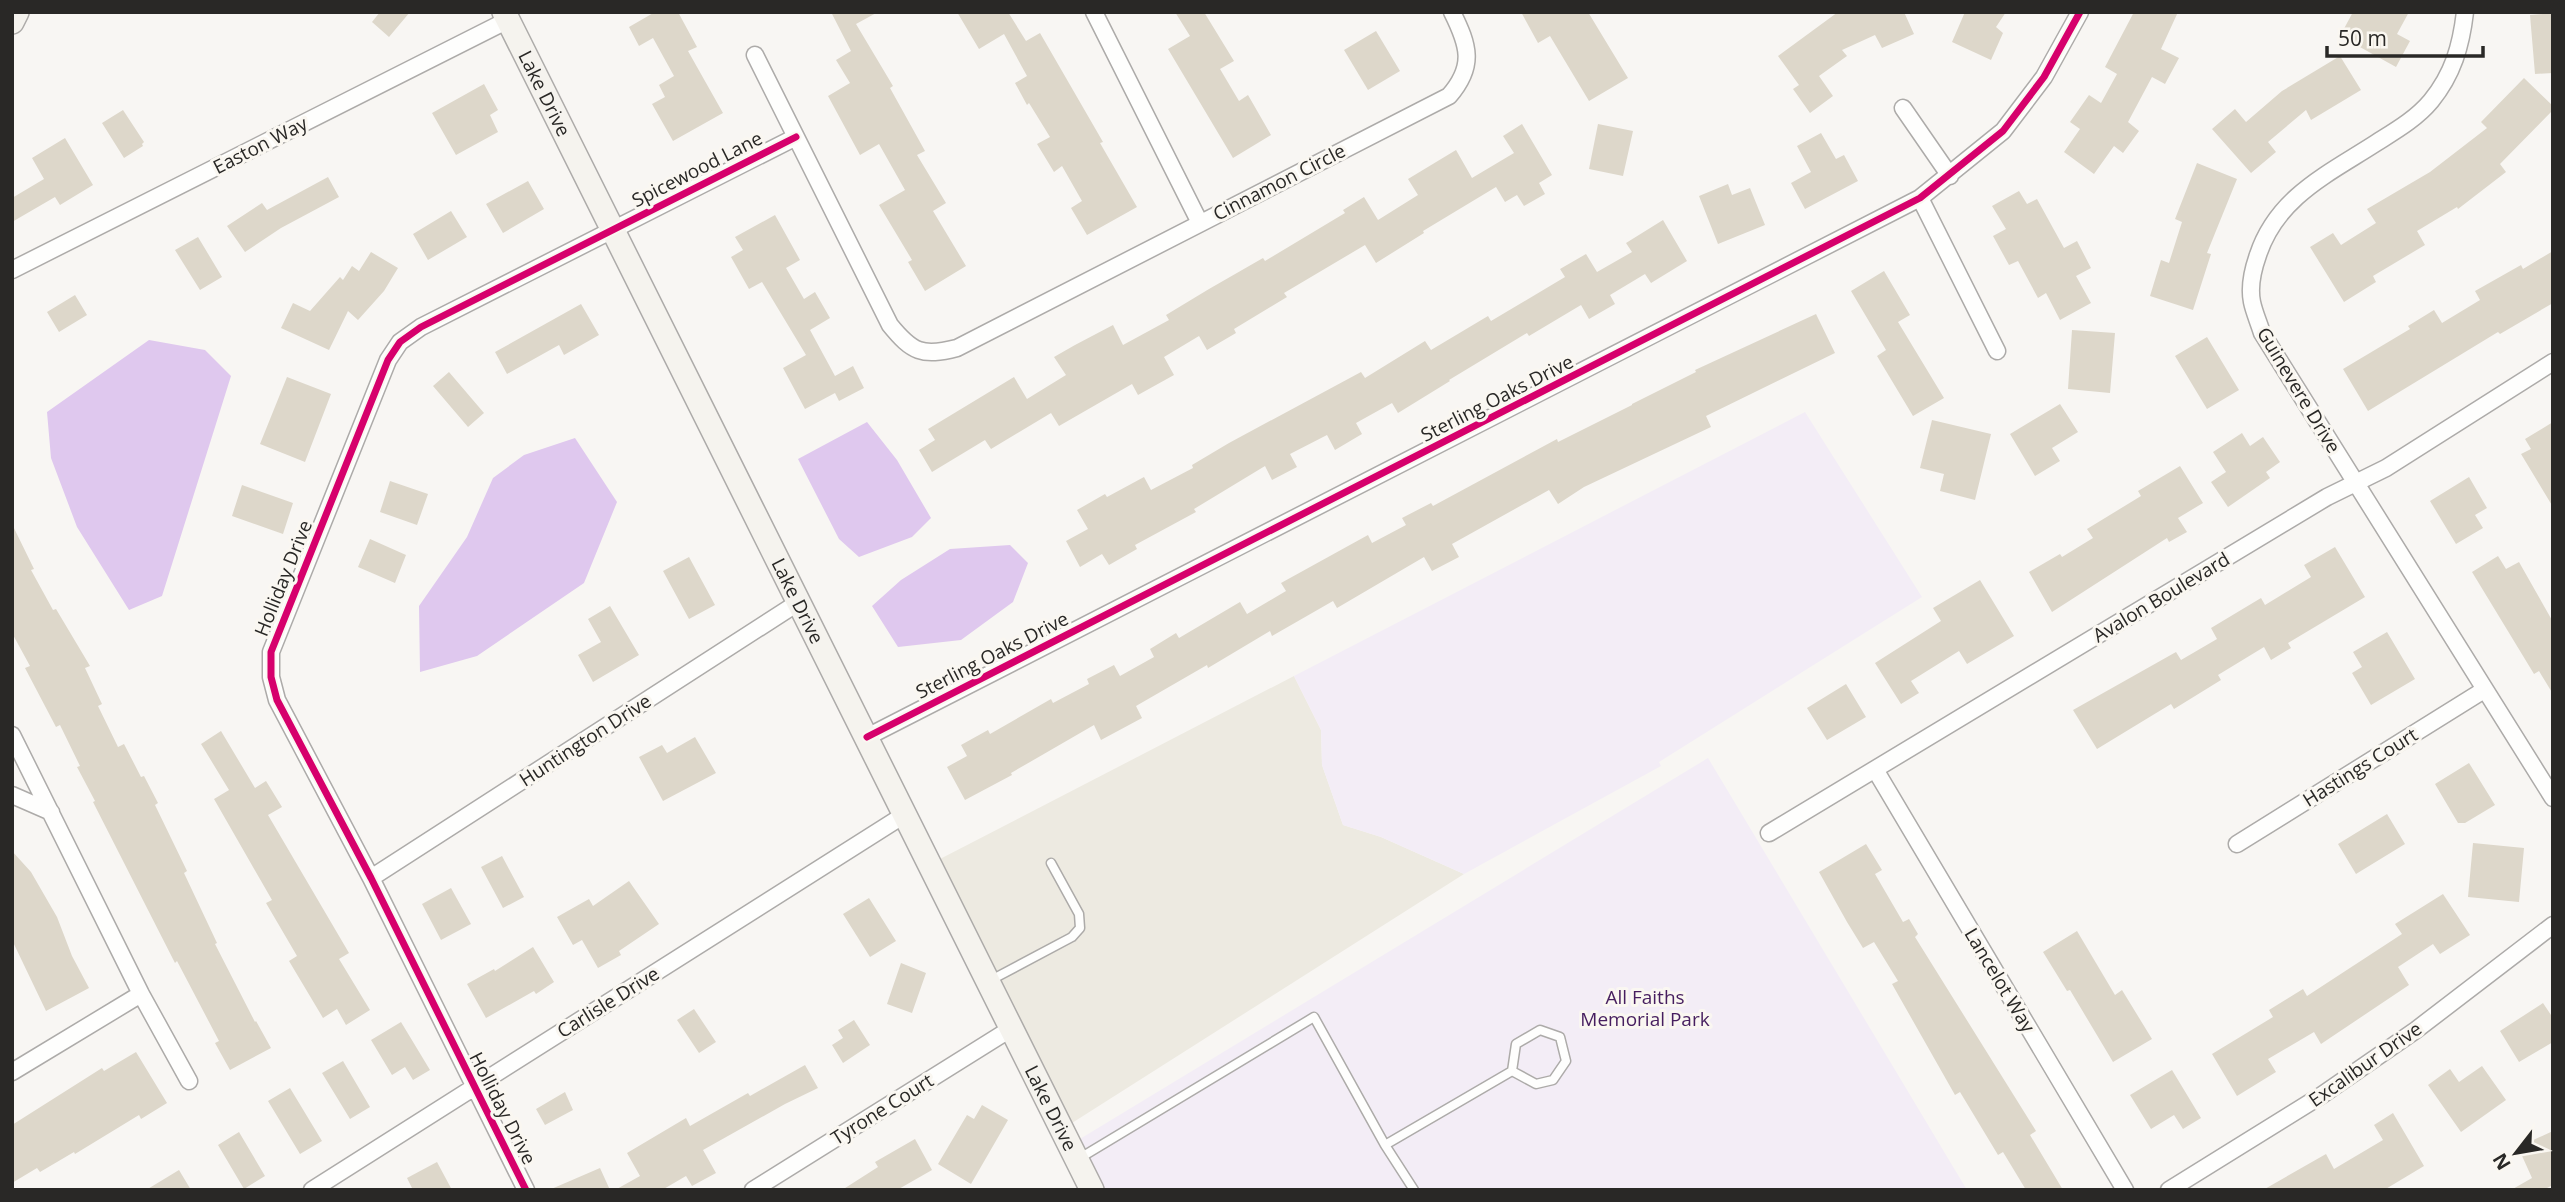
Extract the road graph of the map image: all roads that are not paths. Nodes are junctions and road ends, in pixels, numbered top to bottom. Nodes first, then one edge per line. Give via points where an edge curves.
1 (17, 12) edge
2 (1094, 12) edge
3 (1452, 12) edge
4 (2080, 12) edge
5 (2465, 12) edge
6 (506, 16) edge
7 (12, 22) edge
8 (755, 55) dead end
9 (1903, 108) dead end
10 (796, 137) junction
11 (1950, 176) junction
12 (1920, 198) junction
13 (1200, 223) junction
14 (611, 230) junction
15 (12, 270) edge
16 (1997, 351) dead end
17 (2553, 362) edge
18 (2354, 483) junction
19 (799, 602) junction
20 (2484, 690) junction
21 (12, 735) edge
22 (867, 737) junction
23 (1876, 771) junction
24 (12, 794) edge
25 (2553, 798) edge
26 (51, 812) junction
27 (904, 814) junction
28 (1769, 833) dead end
29 (2237, 844) dead end
30 (1051, 863) dead end
31 (371, 878) junction
32 (2553, 925) edge
33 (989, 982) junction
34 (141, 994) junction
35 (1012, 1028) junction
36 (1512, 1071) junction
37 (12, 1072) edge
38 (189, 1081) dead end
39 (474, 1087) junction
40 (1385, 1145) junction
41 (1077, 1160) junction
42 (312, 1190) edge
43 (526, 1190) edge
44 (753, 1190) edge
45 (1092, 1190) edge
46 (1414, 1190) edge
47 (2125, 1190) edge
48 (2169, 1190) edge

1 - 7 street
2 - 13 street, Cinnamon Circle
3 - 13 street, Cinnamon Circle via 1465,37 1468,63 1449,96
4 - 11 street, Sterling Oaks Drive via 2044,77 2003,131
5 - 18 street, Guinevere Drive via 2461,45 2450,73 2430,102 2409,122 2304,190 2278,214 2252,271 2251,300 2262,333
6 - 14 street, Lake Drive
6 - 15 street, Easton Way
8 - 10 street
9 - 11 street
10 - 13 street via 890,325 918,352 957,348
10 - 14 street, Spicewood Lane
11 - 12 street, Sterling Oaks Drive
12 - 16 street
12 - 22 street, Sterling Oaks Drive
14 - 19 street, Lake Drive
14 - 31 street, Holliday Drive via 400,342 387,360 271,652 277,700
17 - 18 street, Avalon Boulevard
18 - 20 street, Guinevere Drive
18 - 23 street, Avalon Boulevard
19 - 22 street, Lake Drive
19 - 31 street, Huntington Drive
20 - 25 street, Guinevere Drive
20 - 29 street, Hastings Court
21 - 26 street
22 - 27 street, Lake Drive
23 - 28 street, Avalon Boulevard
23 - 47 street, Lancelot Way
24 - 26 street
26 - 34 street
27 - 33 street, Lake Drive
27 - 39 street, Carlisle Drive
30 - 33 lane via 1079,914 1080,928 1072,937
31 - 39 street, Holliday Drive
32 - 48 street, Excalibur Drive via 2322,1095
33 - 35 street, Lake Drive
34 - 37 street
34 - 38 street
35 - 41 street, Lake Drive
35 - 44 street, Tyrone Court
36 - 36 lane via 1516,1044 1540,1030 1560,1037 1566,1061 1553,1080 1536,1084
36 - 40 lane
39 - 42 street, Carlisle Drive
39 - 43 street, Holliday Drive
40 - 41 lane via 1314,1017
40 - 46 lane
41 - 45 street, Lake Drive

